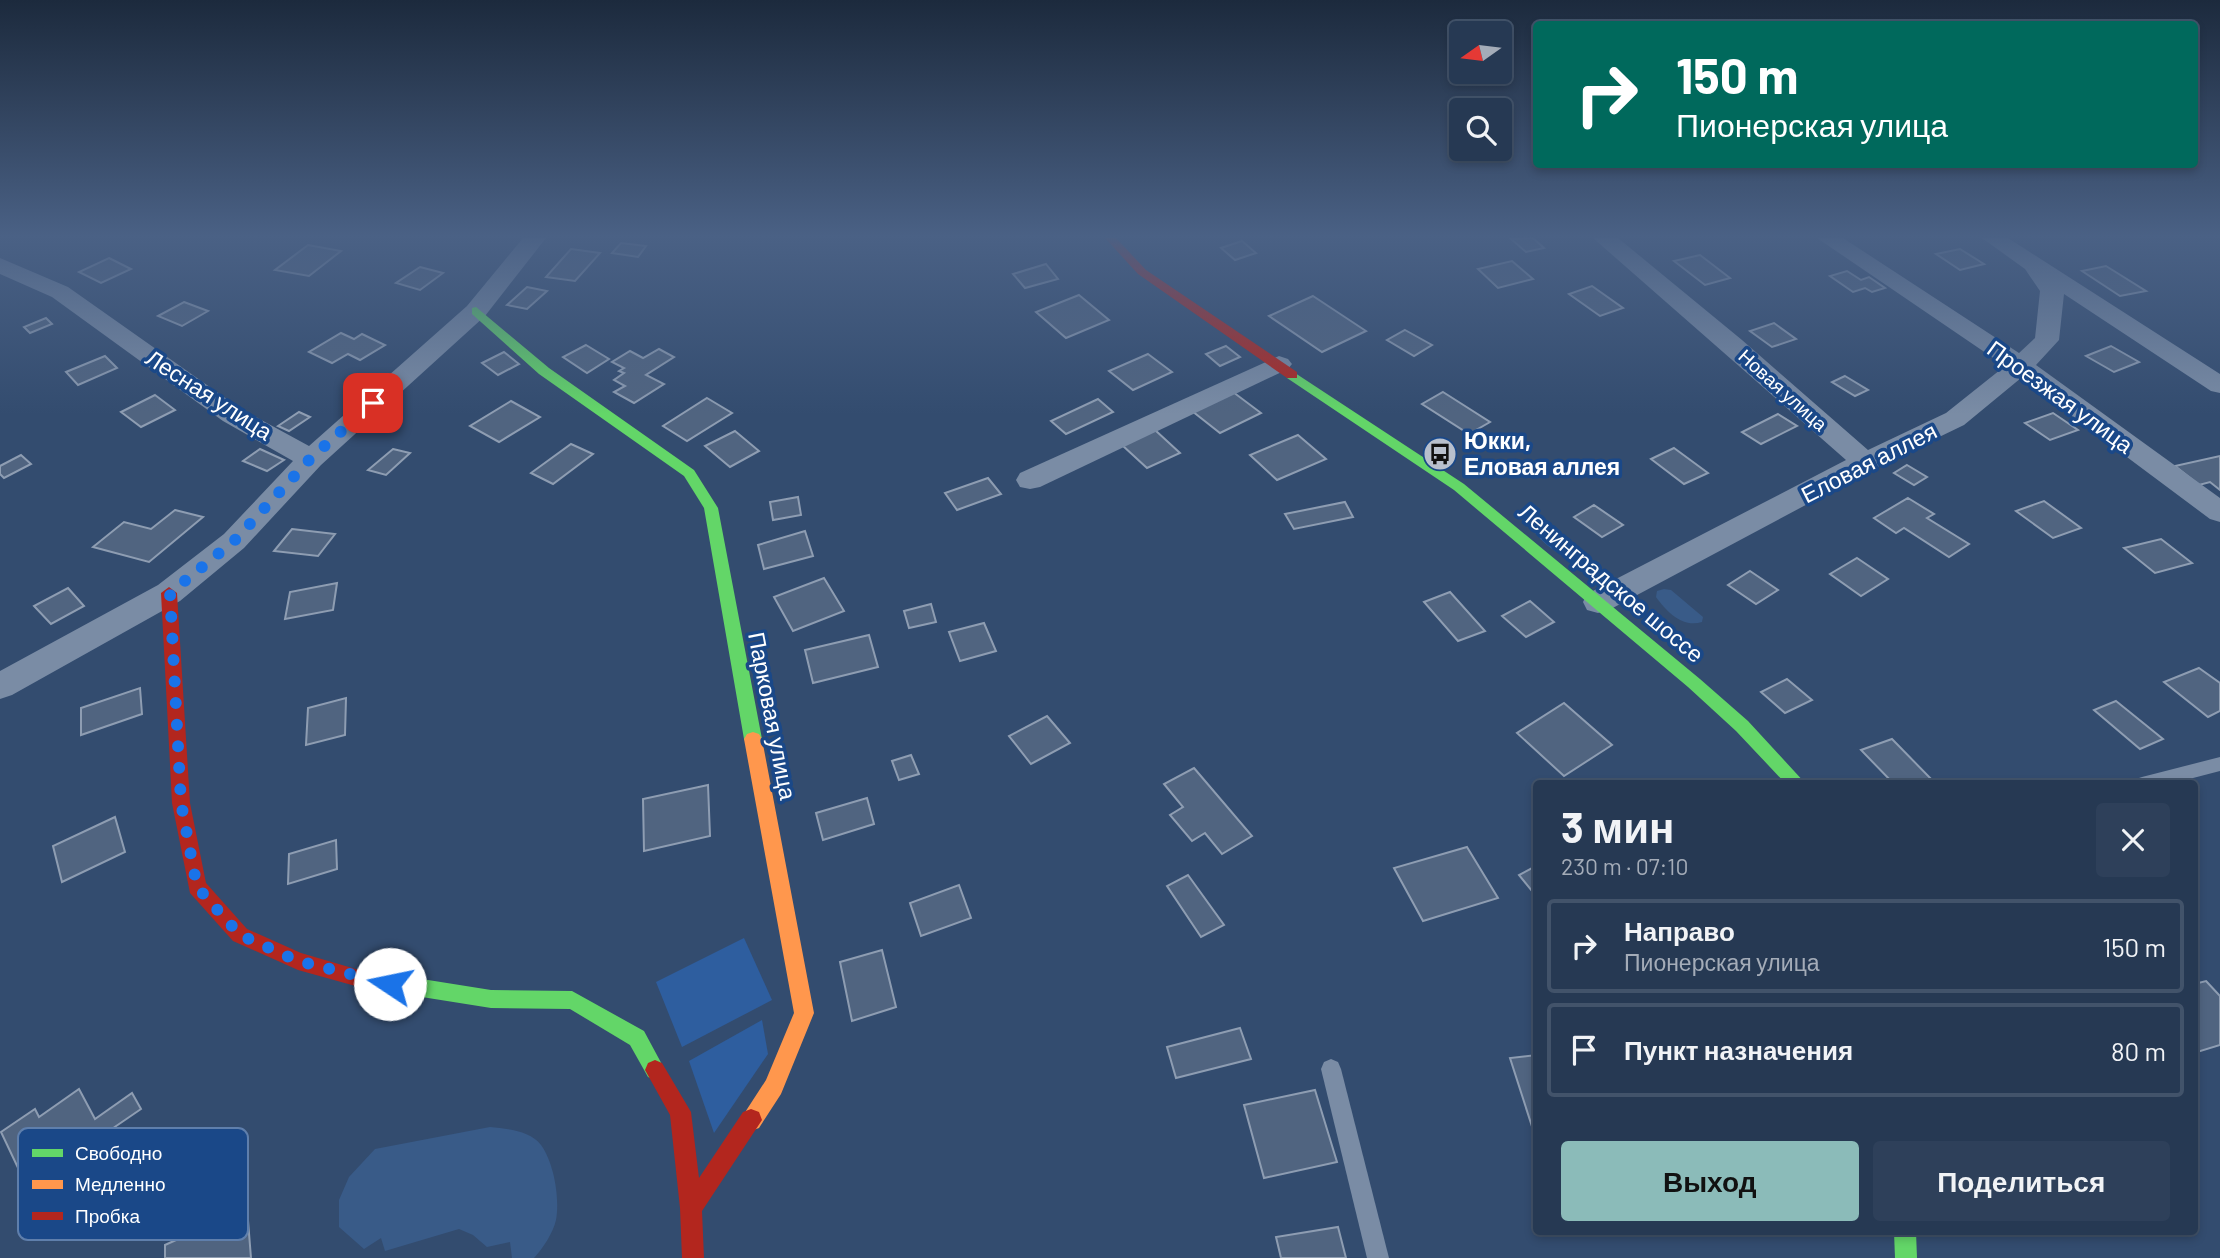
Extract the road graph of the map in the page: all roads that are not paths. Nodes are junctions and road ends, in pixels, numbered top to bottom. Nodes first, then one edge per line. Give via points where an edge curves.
1 (67, 297) edge
2 (488, 297) edge
3 (1179, 297) edge
4 (1675, 297) edge
5 (1917, 297) edge
6 (2052, 297) edge
7 (2097, 297) edge
8 (476, 311) junction
9 (1279, 364) junction
10 (2021, 366) junction
11 (2220, 385) edge
12 (311, 458) junction
13 (1865, 462) junction
14 (1030, 480) dead end
15 (2220, 512) edge
16 (170, 593) junction
17 (1598, 601) junction
18 (0, 685) edge
19 (2220, 764) edge
20 (1793, 780) edge
21 (2158, 780) edge
22 (1331, 1069) dead end
23 (691, 1208) junction
24 (1905, 1235) edge
25 (693, 1258) edge
26 (1378, 1258) edge
27 (1906, 1258) edge

1 - 12 street, Лесная улица via 232,415
2 - 8 street
3 - 9 street, Ленинградское шоссе
4 - 13 street, Новая улица
5 - 10 street, Проезжая улица
6 - 10 street, Еловая аллея via 2047,340
7 - 11 street
8 - 12 street
8 - 23 street, Парковая улица via 544,371 689,473 710,508 804,1013 774,1087
9 - 14 street
9 - 17 street, Ленинградское шоссе via 1459,487
10 - 13 street, Еловая аллея via 1955,419
10 - 15 street, Проезжая улица
12 - 16 street via 234,541
13 - 17 street, Еловая аллея
16 - 18 street
16 - 23 street via 181,803 197,887 240,935 298,961 365,980 491,999 572,1000 637,1038 680,1112
17 - 20 street, Ленинградское шоссе via 1733,718
19 - 21 lane
22 - 26 lane
23 - 25 street
24 - 27 street

